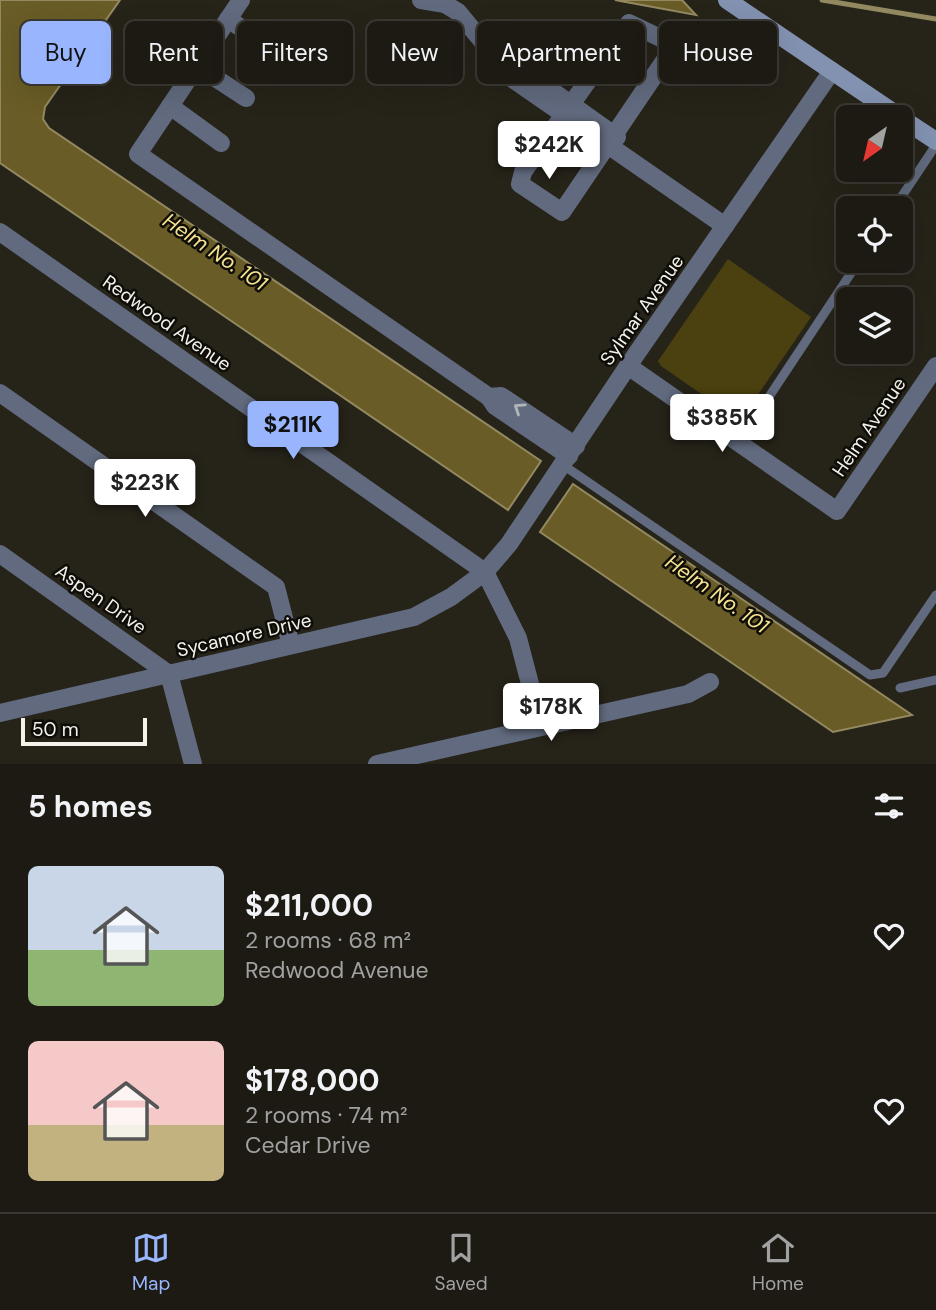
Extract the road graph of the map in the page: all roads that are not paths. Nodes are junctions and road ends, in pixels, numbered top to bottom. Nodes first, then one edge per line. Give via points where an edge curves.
1 (241, 0) edge
2 (421, 0) edge
3 (727, 0) edge
4 (228, 19) junction
5 (237, 25) edge
6 (223, 27) edge
7 (832, 71) junction
8 (223, 83) edge
9 (185, 84) edge
10 (246, 98) dead end
11 (882, 105) edge
12 (170, 106) junction
13 (567, 109) junction
14 (914, 127) edge
15 (610, 139) junction
16 (221, 143) dead end
17 (936, 143) edge
18 (902, 196) edge
19 (729, 221) junction
20 (0, 232) edge
21 (851, 273) edge
22 (628, 366) junction
23 (936, 366) edge
24 (0, 393) edge
25 (739, 442) junction
26 (569, 456) junction
27 (0, 554) edge
28 (485, 572) junction
29 (936, 595) edge
30 (291, 645) junction
31 (169, 674) junction
32 (936, 680) edge
33 (710, 682) dead end
34 (900, 688) dead end
35 (0, 713) edge
36 (541, 726) junction
37 (192, 764) edge
38 (377, 764) edge

1 - 4 street
2 - 13 street via 445,4 458,12 504,73
3 - 7 main road
4 - 5 street
4 - 6 street
7 - 11 main road
7 - 19 street, Sylmar Avenue
8 - 10 street
9 - 12 street
12 - 16 street
12 - 26 street via 138,154
13 - 15 street
13 - 15 street via 523,172 520,184 562,212
13 - 15 street via 629,23 675,45
14 - 17 main road
15 - 19 street
17 - 18 lane
19 - 22 street, Sylmar Avenue
20 - 28 street, Redwood Avenue
21 - 25 lane
22 - 25 street
22 - 26 street, Sylmar Avenue
23 - 25 street, Helm Avenue via 837,512
24 - 30 street via 276,587
26 - 28 street, Sylmar Avenue
26 - 29 lane via 870,675 883,673
27 - 31 street, Aspen Drive
28 - 30 street, Sycamore Drive via 414,617
28 - 36 street, Redwood Avenue via 518,638
30 - 31 street, Sycamore Drive
31 - 35 street, Sycamore Drive
31 - 37 street
32 - 34 lane
33 - 36 street via 688,694
36 - 38 street

